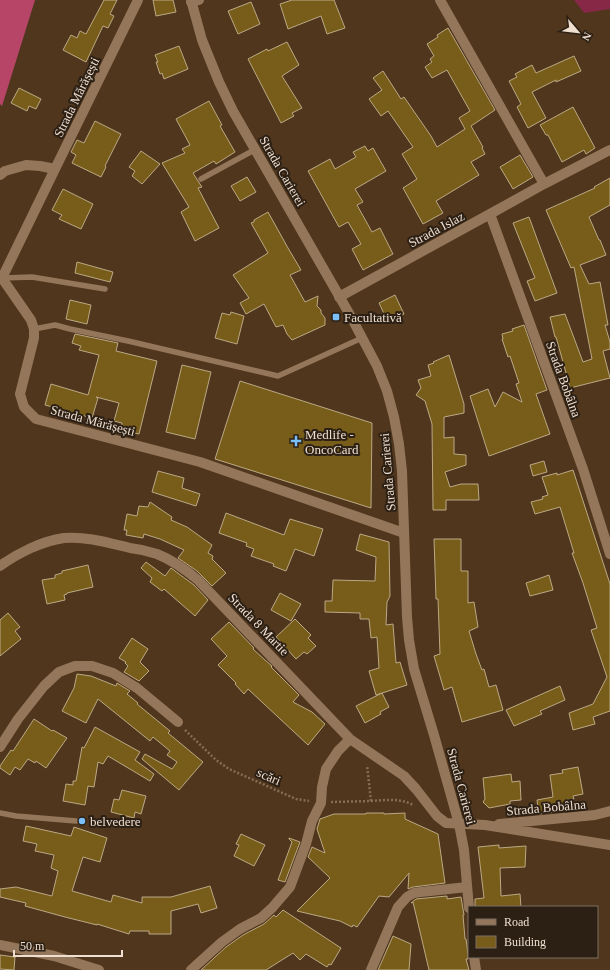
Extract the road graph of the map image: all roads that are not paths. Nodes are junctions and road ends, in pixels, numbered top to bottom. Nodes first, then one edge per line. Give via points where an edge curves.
1 (138, 0) edge
2 (440, 0) edge
3 (194, 1) edge
4 (256, 149) junction
5 (610, 150) edge
6 (55, 169) junction
7 (0, 175) edge
8 (201, 179) dead end
9 (544, 184) junction
10 (490, 214) junction
11 (1, 278) edge
12 (105, 289) dead end
13 (339, 297) junction
14 (34, 329) junction
15 (362, 338) junction
16 (404, 533) junction
17 (610, 554) edge
18 (0, 566) edge
19 (178, 722) road end
20 (350, 739) junction
21 (0, 747) edge
22 (610, 811) edge
23 (0, 813) edge
24 (76, 821) dead end
25 (459, 824) junction
26 (485, 825) junction
27 (610, 845) edge
28 (467, 887) junction
29 (469, 906) edge
30 (0, 945) edge
31 (474, 958) edge
32 (99, 970) edge
33 (191, 970) edge
34 (372, 970) edge
35 (476, 970) edge

1 - 6 street, Strada Mărășești
2 - 9 street
3 - 4 street, Strada Carierei via 202,40 219,82
4 - 8 lane
4 - 13 street, Strada Carierei
5 - 9 street, Strada Islaz
6 - 7 street via 26,165
6 - 11 street, Strada Mărășești
9 - 10 street, Strada Islaz
10 - 13 street, Strada Islaz
10 - 17 street, Strada Bobâlna via 583,469
11 - 12 lane via 32,277
11 - 14 street via 31,320
13 - 15 street, Strada Carierei
14 - 15 lane via 55,325 278,376
14 - 16 street, Strada Mărășești via 20,394 24,407 36,419 200,462
15 - 16 street, Strada Carierei via 377,366 394,418 402,471
16 - 25 street, Strada Carierei via 407,617 414,669
18 - 20 street, Strada 8 Martie via 25,551 63,538 101,541 155,553 170,560 198,580
19 - 21 street via 137,688 113,673 92,666 75,666 59,672 44,686
20 - 25 street, Strada 8 Martie via 404,776 437,816 446,823
20 - 33 street via 326,769 321,803 312,821 290,887 262,918 222,942
22 - 26 street, Strada Bobâlna via 595,815
23 - 24 lane
25 - 26 street, Strada 8 Martie
25 - 28 street, Strada Carierei
26 - 27 street
28 - 29 street, Strada Carierei
28 - 34 street via 414,893 407,897 395,913
30 - 32 street via 54,956
31 - 35 street

